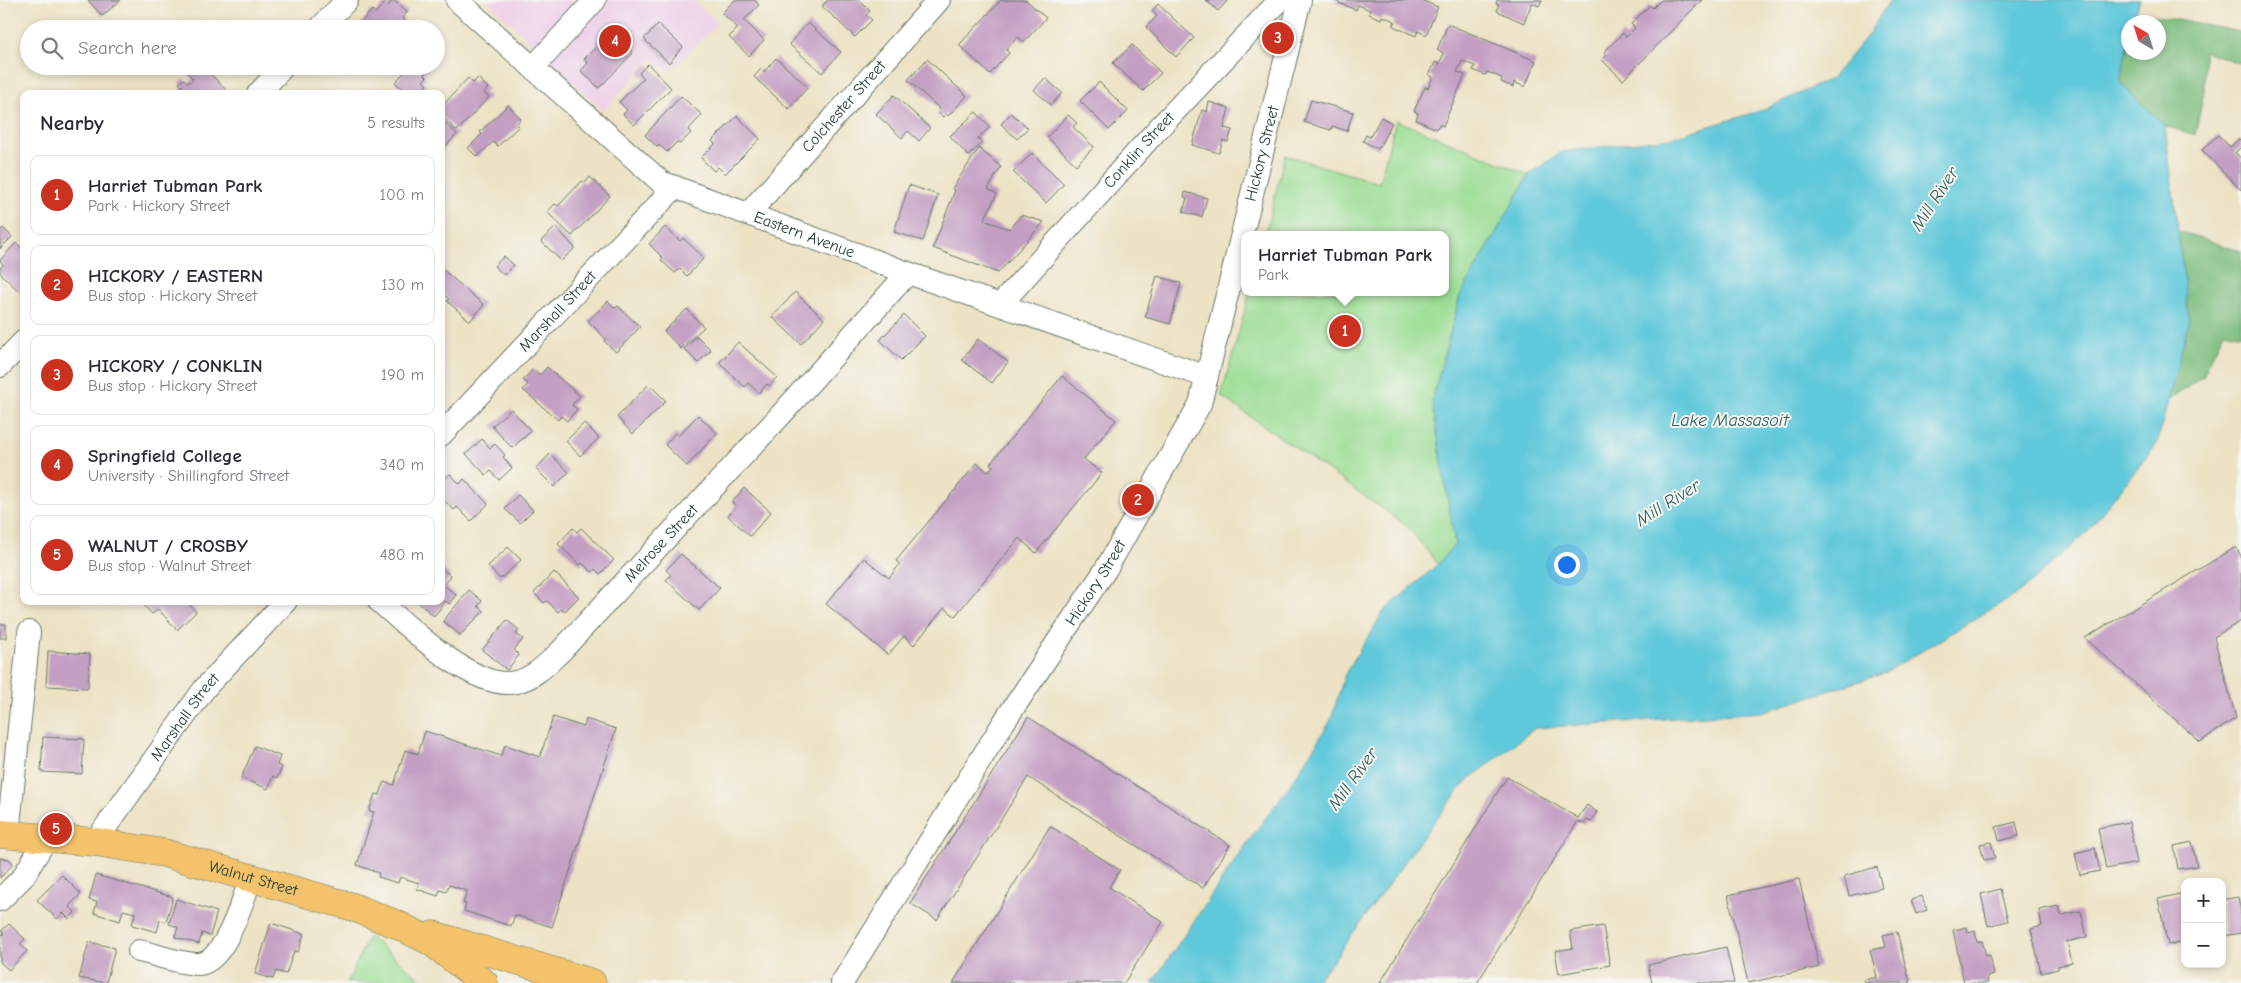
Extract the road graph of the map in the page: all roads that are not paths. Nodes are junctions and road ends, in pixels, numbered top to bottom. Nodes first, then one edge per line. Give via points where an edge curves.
1 (347, 0) edge
2 (457, 0) edge
3 (595, 0) edge
4 (939, 0) edge
5 (1280, 0) edge
6 (1300, 0) edge
7 (328, 20) edge
8 (533, 68) junction
9 (276, 75) edge
10 (262, 90) edge
11 (675, 187) junction
12 (748, 214) junction
13 (1243, 231) edge
14 (1241, 239) edge
15 (908, 273) junction
16 (1000, 305) junction
17 (20, 345) edge
18 (0, 366) edge
19 (1207, 377) junction
20 (445, 431) edge
21 (282, 605) edge
22 (384, 605) edge
23 (29, 632) dead end
24 (4, 834) edge
25 (48, 836) junction
26 (96, 842) junction
27 (251, 878) junction
28 (0, 900) edge
29 (398, 925) junction
30 (139, 951) dead end
31 (484, 983) edge
32 (592, 983) edge
33 (842, 983) edge

1 - 7 street
2 - 8 street, Eastern Avenue
3 - 8 street
4 - 12 street, Colchester Street
5 - 16 street, Conklin Street via 1156,131
6 - 13 street, Hickory Street
8 - 11 street, Eastern Avenue via 661,182
9 - 10 street
11 - 12 street, Eastern Avenue
11 - 20 street, Marshall Street
12 - 15 street, Eastern Avenue
14 - 19 street, Hickory Street
15 - 16 street, Eastern Avenue
15 - 22 street, Melrose Street via 560,652 533,675 508,683 484,679 453,662
16 - 19 street, Eastern Avenue
17 - 18 street
19 - 33 street, Hickory Street via 1200,404 1106,569 1004,722
21 - 26 street, Marshall Street via 205,688
23 - 24 street
24 - 25 main road, Walnut Street
25 - 26 main road, Walnut Street
25 - 28 street via 23,877
26 - 27 main road, Walnut Street via 164,853
27 - 29 main road, Walnut Street via 352,907
27 - 30 street via 231,931 220,949 201,964
29 - 31 main road, Walnut Street via 432,942
29 - 32 main road

